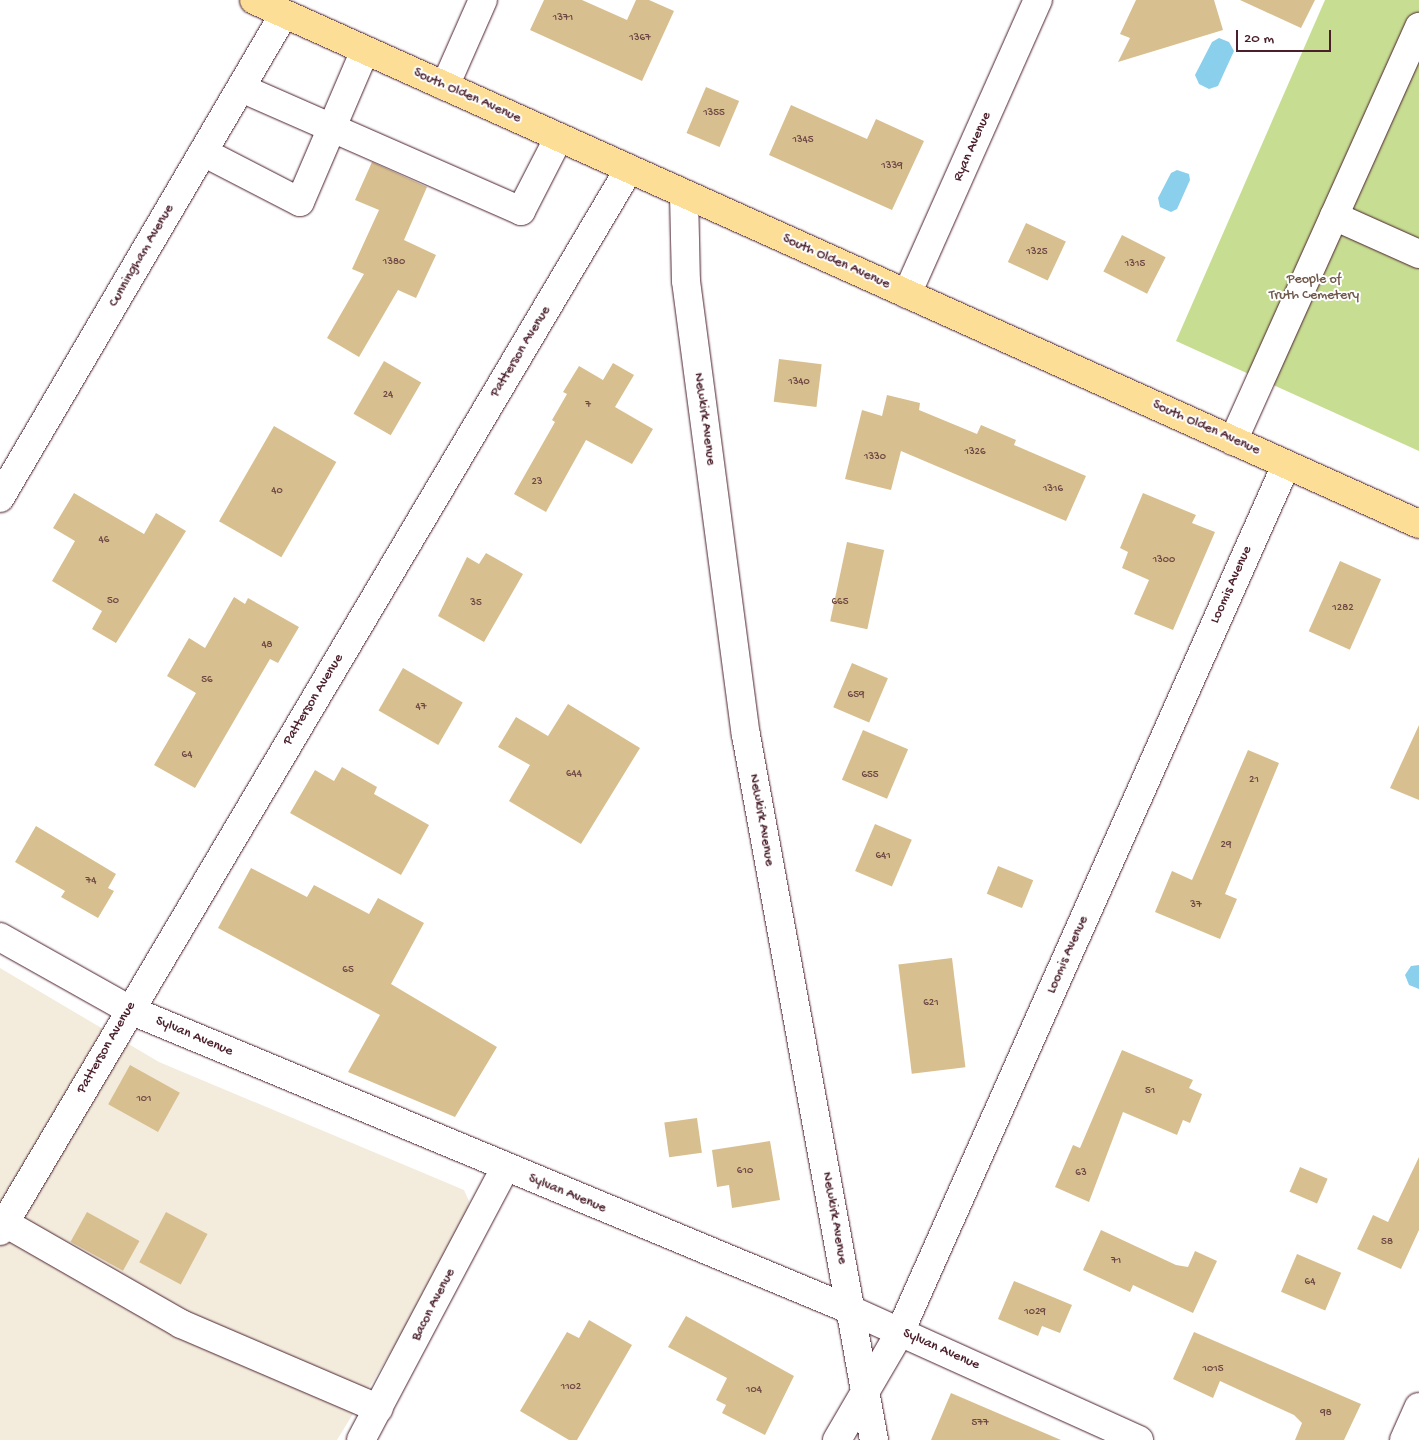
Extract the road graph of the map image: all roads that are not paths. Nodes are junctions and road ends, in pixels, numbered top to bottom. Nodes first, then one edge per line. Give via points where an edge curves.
1 (254, 0) edge
2 (483, 0) edge
3 (1038, 0) edge
4 (284, 14) junction
5 (1419, 26) edge
6 (366, 50) junction
7 (444, 86) junction
8 (241, 88) junction
9 (333, 129) junction
10 (559, 137) junction
11 (203, 152) junction
12 (629, 169) junction
13 (684, 195) junction
14 (1334, 216) junction
15 (1419, 254) edge
16 (908, 294) junction
17 (1233, 441) junction
18 (1286, 465) junction
19 (0, 498) edge
20 (1419, 524) edge
21 (0, 937) edge
22 (130, 1010) junction
23 (505, 1168) junction
24 (2, 1227) edge
25 (851, 1310) junction
26 (900, 1332) junction
27 (866, 1391) junction
28 (1419, 1407) edge
29 (379, 1409) junction
30 (361, 1440) edge
31 (837, 1440) edge
32 (874, 1440) edge
33 (1139, 1440) edge
34 (1404, 1440) edge

1 - 4 main road, South Olden Avenue
2 - 7 street
3 - 16 street, Ryan Avenue
4 - 6 main road, South Olden Avenue
4 - 8 street, Cunningham Avenue
5 - 14 street
6 - 7 main road, South Olden Avenue
6 - 9 street
7 - 10 main road, South Olden Avenue
8 - 9 street
8 - 11 street, Cunningham Avenue
9 - 10 street via 521,211
9 - 11 street via 300,202
10 - 12 main road, South Olden Avenue
11 - 19 street, Cunningham Avenue
12 - 13 main road, South Olden Avenue
12 - 22 street, Patterson Avenue
13 - 16 main road, South Olden Avenue
13 - 25 street, Newkirk Avenue via 686,281 746,735
14 - 15 street
14 - 17 street
16 - 17 main road, South Olden Avenue
17 - 18 main road, South Olden Avenue
18 - 20 main road, South Olden Avenue
18 - 26 street, Loomis Avenue
21 - 22 street, Sylvan Avenue
22 - 23 street, Sylvan Avenue
22 - 24 street, Patterson Avenue
23 - 25 street, Sylvan Avenue
23 - 29 street, Bacon Avenue
24 - 29 street via 181,1324
25 - 26 street, Sylvan Avenue
25 - 27 street, Newkirk Avenue
26 - 27 street, Loomis Avenue
26 - 33 street, Sylvan Avenue
27 - 31 street, Loomis Avenue
27 - 32 street, Newkirk Avenue
28 - 34 street
29 - 30 street, Bacon Avenue

